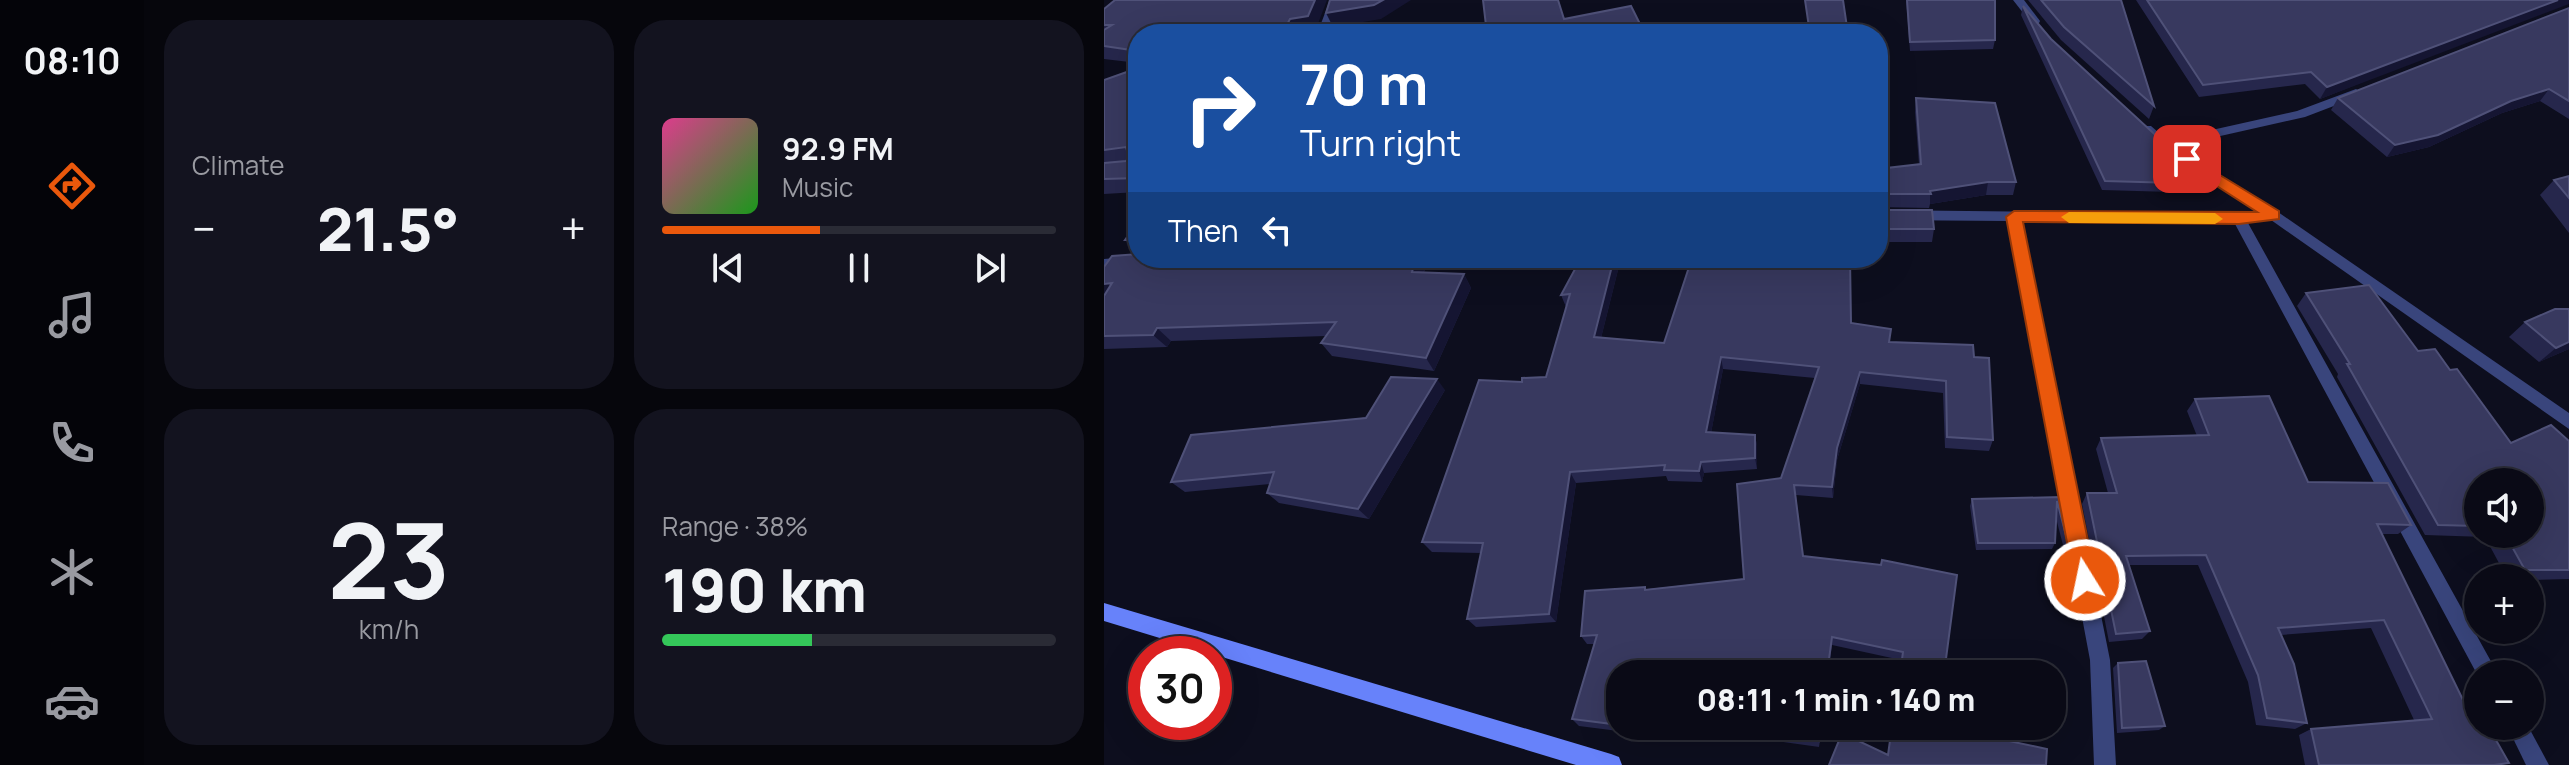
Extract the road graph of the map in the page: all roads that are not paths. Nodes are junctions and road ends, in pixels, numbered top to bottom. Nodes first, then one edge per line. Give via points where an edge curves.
1 (1335, 0) edge
2 (2018, 0) edge
3 (1326, 24) edge
4 (2046, 34) edge
5 (2371, 88) edge
6 (2132, 115) edge
7 (2165, 145) junction
8 (1888, 215) edge
9 (2273, 215) junction
10 (2014, 217) junction
11 (2239, 219) junction
12 (1128, 262) edge
13 (1104, 264) edge
14 (2569, 422) edge
15 (1104, 612) edge
16 (2480, 660) edge
17 (2525, 740) edge
18 (1611, 765) edge
19 (2105, 765) edge
20 (2538, 765) edge

1 - 3 street
2 - 4 street
5 - 7 street via 2301,114
6 - 7 street
7 - 9 street
8 - 10 street
9 - 11 street
9 - 14 street
10 - 11 street
10 - 19 street via 2100,660
11 - 16 street
12 - 13 street
15 - 18 main road
17 - 20 street

